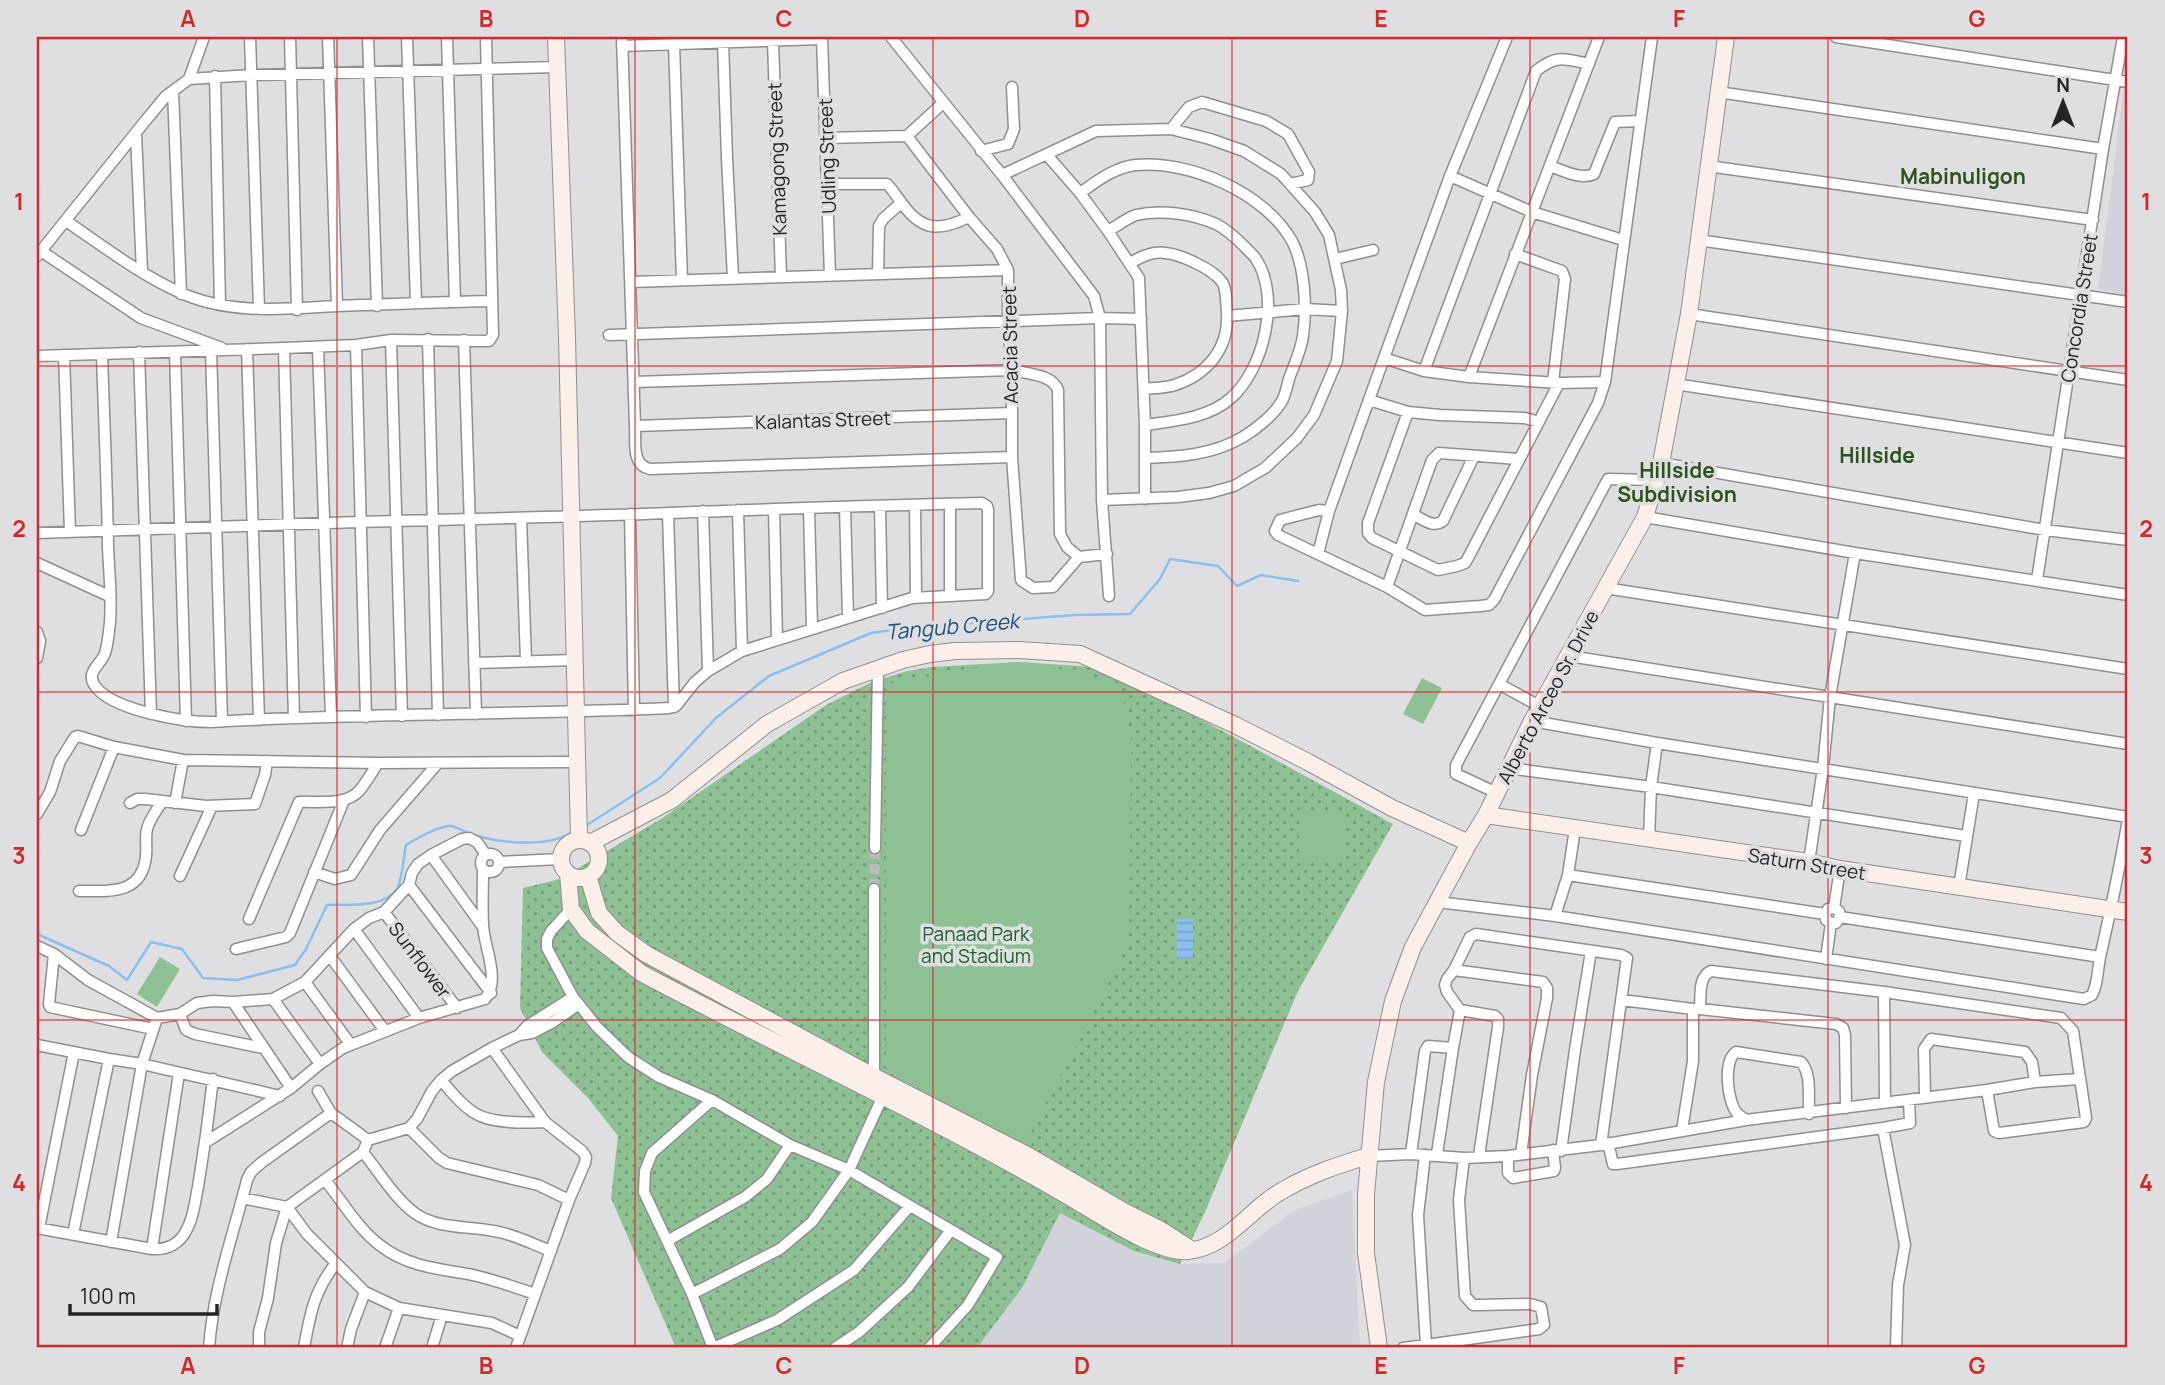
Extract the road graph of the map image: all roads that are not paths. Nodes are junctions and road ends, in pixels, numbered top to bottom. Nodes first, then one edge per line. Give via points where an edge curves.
1 (204, 37) edge
2 (250, 37) edge
3 (290, 37) edge
4 (328, 37) edge
5 (368, 37) edge
6 (407, 37) edge
7 (447, 37) edge
8 (486, 37) edge
9 (556, 37) edge
10 (891, 37) edge
11 (1507, 37) edge
12 (1599, 37) edge
13 (1653, 37) edge
14 (1726, 37) edge
15 (1836, 37) edge
16 (2123, 37) edge
17 (822, 38) edge
18 (622, 41) edge
19 (774, 41) junction
20 (723, 42) junction
21 (674, 44) junction
22 (1589, 64) junction
23 (557, 67) junction
24 (448, 69) junction
25 (487, 69) junction
26 (408, 70) junction
27 (369, 71) junction
28 (328, 73) junction
29 (291, 74) junction
30 (251, 75) junction
31 (215, 76) junction
32 (189, 79) junction
33 (2114, 80) junction
34 (2128, 82) edge
35 (1012, 87) dead end
36 (173, 91) junction
37 (1718, 92) junction
38 (943, 103) junction
39 (1640, 121) junction
40 (1171, 130) junction
41 (136, 133) junction
42 (907, 136) junction
43 (827, 138) junction
44 (2103, 149) junction
45 (981, 150) junction
46 (1046, 155) junction
47 (1550, 166) junction
48 (1708, 166) junction
49 (1002, 175) junction
50 (1450, 176) junction
51 (828, 184) junction
52 (1290, 184) junction
53 (1080, 193) junction
54 (1490, 193) junction
55 (901, 203) junction
56 (1532, 212) junction
57 (969, 217) junction
58 (2093, 220) junction
59 (66, 221) junction
60 (1108, 231) junction
61 (1623, 240) junction
62 (1698, 240) junction
63 (1373, 250) dead end
64 (39, 253) edge
65 (1515, 254) junction
66 (1335, 259) junction
67 (1130, 264) junction
68 (1009, 270) junction
69 (142, 272) junction
70 (878, 274) junction
71 (830, 276) junction
72 (781, 277) junction
73 (733, 278) junction
74 (682, 280) junction
75 (631, 282) junction
76 (181, 293) junction
77 (2082, 294) junction
78 (492, 301) junction
79 (455, 302) junction
80 (2128, 302) edge
81 (416, 303) junction
82 (220, 305) junction
83 (337, 306) junction
84 (377, 306) junction
85 (259, 309) junction
86 (1305, 309) junction
87 (297, 310) junction
88 (1342, 312) junction
89 (1267, 313) junction
90 (1689, 314) junction
91 (1227, 316) junction
92 (1100, 318) junction
93 (1141, 319) junction
94 (1008, 321) junction
95 (633, 333) junction
96 (609, 335) dead end
97 (428, 339) junction
98 (391, 340) junction
99 (464, 340) junction
100 (356, 345) junction
101 (318, 347) junction
102 (284, 348) junction
103 (247, 349) junction
104 (211, 350) junction
105 (225, 350) junction
106 (139, 352) junction
107 (175, 352) junction
108 (102, 354) junction
109 (64, 355) junction
110 (37, 356) edge
111 (1384, 358) junction
112 (1012, 370) junction
113 (2070, 370) junction
114 (1424, 371) junction
115 (1469, 377) junction
116 (2128, 380) edge
117 (634, 382) junction
118 (1556, 382) junction
119 (1605, 382) junction
120 (1675, 384) junction
121 (1144, 389) junction
122 (1369, 400) junction
123 (1408, 412) junction
124 (1012, 413) junction
125 (1539, 422) junction
126 (1145, 425) junction
127 (635, 426) junction
128 (2057, 441) junction
129 (2128, 453) edge
130 (1474, 456) junction
131 (1012, 457) junction
132 (1145, 458) junction
133 (1518, 459) junction
134 (1661, 463) junction
135 (1657, 480) junction
136 (1145, 499) junction
137 (1102, 500) junction
138 (950, 504) junction
139 (915, 505) junction
140 (880, 506) junction
141 (845, 507) junction
142 (774, 509) junction
143 (809, 509) junction
144 (738, 510) junction
145 (703, 511) junction
146 (1329, 511) junction
147 (668, 513) junction
148 (630, 514) junction
149 (1414, 515) junction
150 (570, 516) junction
151 (1644, 517) junction
152 (522, 518) junction
153 (469, 519) junction
154 (432, 521) junction
155 (361, 522) junction
156 (396, 522) junction
157 (325, 524) junction
158 (289, 525) junction
159 (252, 526) junction
160 (180, 528) junction
161 (216, 528) junction
162 (145, 529) junction
163 (2045, 530) junction
164 (108, 531) junction
165 (70, 532) junction
166 (37, 533) edge
167 (2128, 540) edge
168 (1399, 552) junction
169 (1855, 553) junction
170 (1107, 554) junction
171 (1318, 554) junction
172 (1079, 557) junction
173 (37, 563) edge
174 (2037, 580) junction
175 (1387, 587) junction
176 (1605, 588) junction
177 (950, 595) junction
178 (2128, 595) edge
179 (109, 596) junction
180 (1110, 596) dead end
181 (916, 597) junction
182 (882, 608) junction
183 (848, 617) junction
184 (1843, 625) junction
185 (812, 628) junction
186 (37, 632) edge
187 (777, 638) junction
188 (742, 650) junction
189 (1569, 656) junction
190 (37, 658) edge
191 (575, 660) junction
192 (526, 661) junction
193 (474, 663) junction
194 (878, 668) junction
195 (2128, 669) edge
196 (708, 671) junction
197 (1499, 684) junction
198 (1830, 696) junction
199 (674, 707) junction
200 (634, 710) junction
201 (577, 713) junction
202 (151, 714) junction
203 (476, 714) junction
204 (1537, 714) junction
205 (438, 715) junction
206 (402, 716) junction
207 (331, 717) junction
208 (366, 717) junction
209 (295, 718) junction
210 (259, 720) junction
211 (186, 721) junction
212 (222, 721) junction
213 (1657, 743) junction
214 (2128, 744) edge
215 (114, 747) junction
216 (183, 760) junction
217 (267, 761) junction
218 (576, 762) junction
219 (378, 763) junction
220 (438, 763) junction
221 (1508, 768) junction
222 (1823, 768) junction
223 (1651, 787) junction
224 (1497, 793) junction
225 (1974, 793) junction
226 (344, 800) junction
227 (163, 801) junction
228 (130, 803) dead end
229 (175, 803) junction
230 (212, 806) junction
231 (37, 814) edge
232 (1817, 814) junction
233 (1486, 815) junction
234 (2128, 819) edge
235 (1575, 829) junction
236 (81, 830) dead end
237 (1966, 836) junction
238 (585, 841) junction
239 (1649, 841) junction
240 (1469, 843) junction
241 (875, 848) tunnel mouth
242 (431, 855) junction
243 (486, 855) junction
244 (561, 859) junction
245 (499, 862) junction
246 (1809, 862) junction
247 (483, 869) junction
248 (1840, 869) junction
249 (314, 872) junction
250 (568, 874) junction
251 (1568, 875) junction
252 (180, 876) dead end
253 (588, 876) junction
254 (409, 884) junction
255 (1959, 887) junction
256 (874, 889) tunnel mouth
257 (79, 891) dead end
258 (1437, 902) junction
259 (571, 909) junction
260 (2120, 911) edge
261 (384, 912) junction
262 (1833, 915) junction
263 (1555, 916) junction
264 (250, 919) dead end
265 (483, 927) junction
266 (354, 929) junction
267 (37, 946) edge
268 (236, 949) dead end
269 (1591, 951) junction
270 (54, 954) junction
271 (330, 956) junction
272 (2100, 957) junction
273 (1826, 959) junction
274 (1454, 970) junction
275 (305, 982) junction
276 (1884, 992) junction
277 (491, 993) junction
278 (273, 999) junction
279 (1622, 1000) junction
280 (576, 1001) junction
281 (233, 1002) junction
282 (457, 1008) junction
283 (1696, 1009) junction
284 (1460, 1010) junction
285 (180, 1014) junction
286 (419, 1018) junction
287 (155, 1023) junction
288 (384, 1031) junction
289 (351, 1045) junction
290 (37, 1048) edge
291 (263, 1048) junction
292 (492, 1048) junction
293 (1453, 1048) junction
294 (74, 1052) junction
295 (109, 1059) junction
296 (142, 1064) junction
297 (320, 1064) junction
298 (179, 1073) junction
299 (213, 1079) junction
300 (2080, 1079) junction
301 (441, 1080) junction
302 (2035, 1082) junction
303 (291, 1088) junction
304 (877, 1089) junction
305 (1987, 1090) junction
306 (318, 1091) dead end
307 (280, 1096) junction
308 (1925, 1097) junction
309 (712, 1100) junction
310 (1909, 1100) junction
311 (1885, 1102) junction
312 (1846, 1108) junction
313 (331, 1113) junction
314 (1809, 1114) junction
315 (1746, 1120) junction
316 (545, 1122) junction
317 (410, 1128) junction
318 (1882, 1128) junction
319 (1682, 1130) junction
320 (368, 1140) junction
321 (206, 1142) junction
322 (1605, 1144) junction
323 (790, 1145) junction
324 (1557, 1150) junction
325 (363, 1152) junction
326 (1411, 1154) junction
327 (1437, 1154) junction
328 (1521, 1154) junction
329 (1425, 1155) junction
330 (1368, 1156) junction
331 (1508, 1156) junction
332 (1479, 1157) junction
333 (1464, 1158) junction
334 (849, 1170) junction
335 (325, 1180) junction
336 (242, 1198) junction
337 (569, 1200) junction
338 (287, 1207) junction
339 (909, 1207) junction
340 (38, 1228) edge
341 (951, 1230) junction
342 (73, 1234) junction
343 (667, 1241) junction
344 (111, 1242) junction
345 (152, 1249) junction
346 (551, 1251) junction
347 (336, 1263) junction
348 (365, 1293) junction
349 (535, 1294) junction
350 (692, 1294) junction
351 (400, 1308) junction
352 (442, 1315) junction
353 (520, 1336) junction
354 (1426, 1345) junction
355 (209, 1348) edge
356 (259, 1348) edge
357 (304, 1348) edge
358 (347, 1348) edge
359 (385, 1348) edge
360 (432, 1348) edge
361 (516, 1348) edge
362 (713, 1348) edge
363 (835, 1348) edge
364 (929, 1348) edge
365 (1379, 1348) edge
366 (1403, 1348) edge
367 (1896, 1348) edge

1 - 32 street
2 - 30 street
3 - 29 street
4 - 28 street
5 - 27 street
6 - 26 street
7 - 24 street
8 - 25 street
9 - 23 street
10 - 38 street
11 - 50 street
12 - 22 street
13 - 39 street
14 - 37 street, Alberto Arceo Sr. Drive
15 - 33 street
16 - 33 street, Concordia Street
17 - 19 street
17 - 43 street, Udling Street
18 - 21 street
18 - 75 street
19 - 20 street
19 - 72 street, Kamagong Street
20 - 21 street
20 - 73 street
21 - 74 street
22 - 47 street
22 - 54 street via 1560,57 1536,71
23 - 25 street
23 - 150 street
24 - 25 street
24 - 26 street
24 - 79 street
25 - 78 street
26 - 27 street
26 - 81 street
27 - 28 street
27 - 84 street
28 - 29 street
28 - 83 street
29 - 30 street
29 - 87 street
30 - 31 street
30 - 85 street
31 - 32 street
31 - 82 street
32 - 36 street
33 - 34 street
33 - 44 street, Concordia Street
35 - 45 street via 1013,136 1007,144
36 - 41 street
36 - 76 street
37 - 44 street
37 - 48 street, Alberto Arceo Sr. Drive
38 - 42 street
38 - 45 street
39 - 47 street via 1615,122 1590,177
39 - 61 street
40 - 46 street via 1096,131
40 - 52 street via 1244,151
40 - 52 street via 1189,107 1202,102 1266,121 1288,134 1309,172 1308,180
41 - 59 street
41 - 69 street
42 - 43 street
42 - 57 street, Acacia Street
43 - 51 street, Udling Street
44 - 58 street, Concordia Street
45 - 49 street
46 - 49 street
46 - 53 street
47 - 56 street
48 - 58 street
48 - 62 street, Alberto Arceo Sr. Drive
49 - 92 street via 1094,296
50 - 54 street
50 - 111 street
51 - 55 street via 887,184
51 - 71 street, Udling Street
52 - 66 street via 1329,235
53 - 60 street
53 - 86 street via 1108,174 1135,165 1192,172 1223,182 1275,216 1293,243
54 - 56 street
54 - 114 street
55 - 57 street via 920,223 933,227 951,226
55 - 70 street via 879,226
56 - 61 street
56 - 65 street
57 - 68 street, Acacia Street
58 - 77 street, Concordia Street
59 - 64 street
59 - 69 street
60 - 67 street
60 - 89 street via 1135,215 1166,213 1218,225 1256,258 1265,281
61 - 119 street
62 - 77 street
62 - 90 street, Alberto Arceo Sr. Drive
63 - 66 street
64 - 105 street via 141,318
65 - 115 street
65 - 118 street via 1562,271 1565,279
66 - 88 street
67 - 91 street via 1146,255 1165,253 1205,268 1222,282
67 - 93 street via 1139,278
68 - 70 street
68 - 94 street, Acacia Street
69 - 76 street
70 - 71 street
71 - 72 street
72 - 73 street
73 - 74 street
74 - 75 street
75 - 95 street
76 - 82 street
77 - 80 street
77 - 113 street, Concordia Street
78 - 79 street
78 - 99 street via 492,338
79 - 81 street
81 - 84 street
82 - 85 street
83 - 84 street
83 - 87 street
85 - 87 street
86 - 88 street
86 - 89 street
86 - 132 street via 1300,346 1281,402 1262,424 1242,438 1191,456
88 - 136 street via 1337,361 1314,415 1297,438 1265,468 1234,486
89 - 91 street
89 - 126 street via 1263,344 1254,366 1231,398 1192,417
90 - 113 street
90 - 120 street, Alberto Arceo Sr. Drive
91 - 121 street via 1227,330 1211,365 1173,386
92 - 93 street
92 - 94 street
92 - 137 street
93 - 121 street
94 - 95 street
94 - 112 street, Acacia Street
95 - 96 street
95 - 117 street
97 - 98 street
97 - 99 street
97 - 154 street
98 - 100 street
98 - 156 street
99 - 153 street
100 - 101 street
100 - 155 street
101 - 102 street
101 - 157 street
102 - 103 street
102 - 158 street
103 - 105 street
103 - 159 street
104 - 105 street
104 - 107 street
104 - 161 street
106 - 107 street
106 - 108 street
106 - 162 street
107 - 160 street
108 - 109 street
108 - 164 street
109 - 110 street
109 - 165 street
111 - 114 street
111 - 122 street
112 - 117 street
112 - 124 street, Acacia Street
112 - 172 street via 1056,383 1060,534
113 - 116 street
113 - 128 street, Concordia Street
114 - 115 street
115 - 118 street
117 - 127 street
118 - 119 street
118 - 125 street
119 - 175 street via 1489,605 1425,610
120 - 128 street
120 - 134 street, Alberto Arceo Sr. Drive
121 - 126 street
122 - 123 street
122 - 146 street
123 - 125 street
123 - 168 street via 1368,523 1372,538
124 - 127 street, Kalantas Street
124 - 131 street, Acacia Street
125 - 133 street
126 - 132 street
127 - 131 street via 637,463 650,469
128 - 129 street
128 - 163 street, Concordia Street
130 - 133 street
130 - 149 street via 1435,456
130 - 149 street via 1443,521 1433,524
131 - 172 street, Acacia Street via 1023,583 1033,588 1053,587
132 - 136 street
133 - 168 street via 1465,563 1438,570
134 - 135 street, Alberto Arceo Sr. Drive
134 - 163 street
135 - 151 street, Alberto Arceo Sr. Drive
135 - 197 street via 1608,479
136 - 137 street
137 - 170 street
138 - 139 street
138 - 177 street
138 - 177 street via 987,506 989,588 986,594
139 - 140 street
139 - 181 street
140 - 141 street
140 - 182 street
141 - 143 street
141 - 183 street
142 - 143 street
142 - 144 street
142 - 187 street
143 - 185 street
144 - 145 street
144 - 188 street
145 - 147 street
145 - 196 street
146 - 171 street
146 - 171 street via 1300,513 1276,526 1278,534
147 - 148 street
147 - 199 street
148 - 150 street
148 - 200 street
149 - 168 street
150 - 152 street
150 - 191 street
151 - 169 street
151 - 176 street, Alberto Arceo Sr. Drive
152 - 153 street
152 - 192 street
153 - 154 street
153 - 193 street
154 - 156 street
154 - 205 street
155 - 156 street
155 - 157 street
155 - 208 street
156 - 206 street
157 - 158 street
157 - 207 street
158 - 159 street
158 - 209 street
159 - 161 street
159 - 210 street
160 - 161 street
160 - 162 street
160 - 211 street
161 - 212 street
162 - 164 street
162 - 202 street
163 - 167 street
163 - 174 street, Concordia Street
164 - 165 street
164 - 179 street
165 - 166 street
168 - 175 street
169 - 174 street
169 - 184 street
170 - 172 street
170 - 180 street
171 - 175 street
173 - 179 street
174 - 178 street
176 - 184 street
176 - 189 street, Alberto Arceo Sr. Drive
177 - 181 street
179 - 202 street via 110,622 104,655 93,669 94,685 116,701
181 - 182 street
182 - 183 street
183 - 185 street
184 - 195 street
184 - 198 street
185 - 187 street
186 - 190 street
187 - 188 street
188 - 196 street
189 - 198 street
189 - 204 street, Alberto Arceo Sr. Drive
191 - 192 street
191 - 201 street
192 - 193 street
193 - 203 street
194 - 238 street via 843,681 767,724 672,800
194 - 240 street via 956,651 1080,654 1235,725
194 - 241 street
196 - 199 street
197 - 204 street
197 - 224 street via 1455,771
198 - 214 street
198 - 222 street
199 - 200 street
200 - 201 street
201 - 203 street
201 - 218 street
202 - 211 street
203 - 205 street
204 - 213 street
204 - 221 street, Alberto Arceo Sr. Drive
205 - 206 street
206 - 208 street
207 - 208 street
207 - 209 street
209 - 210 street
210 - 212 street
211 - 212 street
213 - 222 street
213 - 223 street
215 - 216 street
215 - 231 street via 75,737
215 - 236 street
216 - 217 street
216 - 229 street
217 - 219 street
217 - 230 street via 255,804
218 - 220 street
218 - 238 street
219 - 220 street
219 - 226 street via 358,793
220 - 249 street via 380,830 351,875 335,879
221 - 223 street
221 - 224 street, Alberto Arceo Sr. Drive
222 - 225 street
222 - 232 street
223 - 232 street
223 - 239 street
224 - 233 street, Alberto Arceo Sr. Drive
225 - 234 street
225 - 237 street
226 - 249 street
226 - 264 street via 299,802
227 - 228 street via 137,799
227 - 229 street
227 - 257 street via 146,830 146,857 134,884 124,889
229 - 230 street
230 - 252 street
232 - 237 street
232 - 246 street
233 - 235 street, Saturn Street
233 - 240 street, Alberto Arceo Sr. Drive
234 - 260 street
235 - 239 street, Saturn Street
235 - 251 street
237 - 255 street
238 - 244 street via 570,843
238 - 253 street via 596,848 599,859 595,872
239 - 246 street, Saturn Street
240 - 258 street, Alberto Arceo Sr. Drive
242 - 243 street via 469,838
242 - 254 street via 418,864
242 - 265 street
243 - 245 street via 492,854
243 - 247 street
244 - 245 street
244 - 250 street
245 - 247 street via 491,872
246 - 248 street, Saturn Street
247 - 265 street
248 - 255 street, Saturn Street
248 - 262 street
249 - 268 street via 286,937
250 - 253 street
250 - 259 street
251 - 262 street
251 - 263 street
253 - 304 street via 599,913 617,933
254 - 261 street
254 - 277 street
255 - 260 street, Saturn Street
256 - 304 street
258 - 263 street
258 - 330 street, Alberto Arceo Sr. Drive via 1413,947 1393,1001 1376,1082
259 - 280 street via 551,931 547,948
259 - 304 street via 587,931 640,973
260 - 272 street
261 - 266 street
261 - 282 street, Sunflower
262 - 272 street
262 - 273 street
263 - 273 street
265 - 277 street
266 - 271 street
266 - 286 street
267 - 270 street
269 - 274 street via 1476,934 1470,937
269 - 279 street via 1627,958
269 - 324 street
270 - 287 street
270 - 287 street via 50,1007
271 - 275 street
271 - 288 street
272 - 273 street via 2098,985 2084,999
274 - 284 street via 1445,989
274 - 328 street via 1543,982 1547,988
275 - 278 street
275 - 289 street
276 - 283 street via 1711,971 1702,979
276 - 300 street via 2061,1018 2073,1031
276 - 311 street
277 - 282 street
278 - 281 street
278 - 297 street
279 - 283 street
279 - 322 street
280 - 292 street via 553,1022
280 - 309 street via 628,1057 659,1077
281 - 285 street via 197,1003
281 - 291 street
282 - 286 street
283 - 312 street via 1843,1028
283 - 319 street
284 - 293 street
284 - 332 street via 1498,1019
285 - 287 street
285 - 291 street via 186,1030 195,1034
286 - 288 street
287 - 296 street
288 - 289 street
289 - 297 street
290 - 294 street
291 - 303 street
292 - 301 street
292 - 316 street
293 - 326 street via 1427,1046 1425,1051
293 - 327 street
294 - 295 street
294 - 340 street
295 - 296 street
295 - 342 street
296 - 298 street
296 - 344 street
297 - 303 street
298 - 299 street
298 - 345 street
299 - 307 street
299 - 321 street
300 - 302 street
300 - 305 street via 2084,1122 1999,1133 1994,1131
301 - 316 street via 475,1114 520,1123
301 - 317 street
302 - 305 street
302 - 308 street via 2025,1052 1931,1039 1924,1049
303 - 307 street
304 - 330 street via 1027,1154 1192,1250 1217,1242 1278,1193 1322,1170
304 - 334 street
305 - 308 street
306 - 313 street
307 - 321 street
308 - 310 street
309 - 323 street
309 - 343 street via 652,1153 645,1171 644,1192
310 - 311 street
310 - 318 street via 1910,1123
311 - 312 street
312 - 314 street
313 - 320 street
313 - 336 street via 251,1172
314 - 315 street
314 - 315 street via 1808,1075 1801,1062 1736,1052 1728,1062 1730,1098
315 - 319 street
316 - 337 street via 586,1157
317 - 320 street
317 - 337 street via 447,1163 538,1185
318 - 322 street via 1617,1164
318 - 367 street via 1905,1245 1898,1284
319 - 322 street
320 - 325 street
321 - 345 street via 187,1229 166,1250
322 - 324 street
323 - 334 street
323 - 343 street via 767,1179 745,1198
324 - 328 street
324 - 331 street via 1554,1171 1524,1177 1513,1178 1508,1173
325 - 335 street
325 - 346 street via 418,1216 496,1231
326 - 329 street
326 - 330 street
327 - 329 street
327 - 333 street
328 - 331 street
329 - 354 street via 1418,1214
330 - 365 street, Alberto Arceo Sr. Drive via 1366,1252
331 - 332 street
332 - 333 street
333 - 354 street via 1459,1200 1465,1296 1478,1305 1541,1307 1544,1325
334 - 339 street
334 - 350 street via 812,1222 780,1249
335 - 338 street
335 - 349 street via 367,1234 401,1259
336 - 338 street
336 - 355 street via 222,1269
337 - 346 street
338 - 347 street
338 - 356 street via 276,1243
339 - 341 street
339 - 362 street via 854,1270 777,1320
340 - 342 street
341 - 363 street via 908,1287
341 - 364 street via 997,1257 968,1305
342 - 344 street
343 - 350 street
344 - 345 street
346 - 349 street
347 - 348 street
347 - 357 street via 314,1299
348 - 351 street
348 - 358 street
349 - 353 street
350 - 362 street
351 - 352 street
351 - 359 street
352 - 353 street via 492,1323
352 - 360 street
353 - 361 street
354 - 366 street

